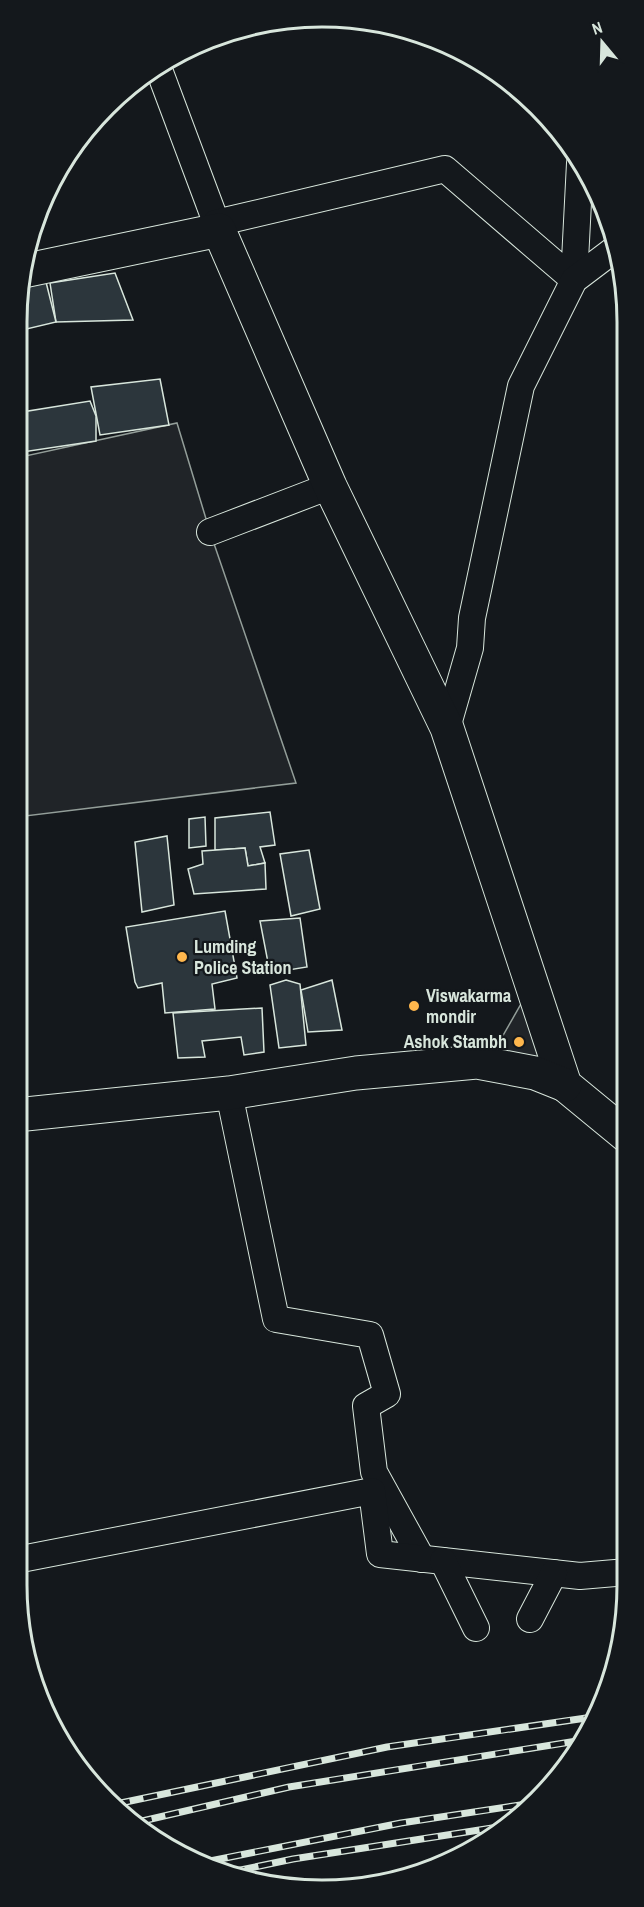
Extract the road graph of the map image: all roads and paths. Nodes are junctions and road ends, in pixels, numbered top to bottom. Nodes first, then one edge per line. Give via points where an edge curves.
1 (161, 75) edge
2 (579, 178) edge
3 (218, 227) junction
4 (609, 254) edge
5 (32, 270) edge
6 (574, 280) junction
7 (330, 486) junction
8 (210, 532) dead end
9 (447, 728) junction
10 (565, 1085) junction
11 (229, 1093) junction
12 (27, 1113) edge
13 (617, 1128) edge
14 (27, 1558) edge
15 (433, 1560) junction
16 (554, 1573) junction
17 (617, 1573) edge
18 (530, 1619) dead end
19 (476, 1628) dead end

1 - 3 street
2 - 6 street
3 - 5 main road
3 - 6 street via 445,169
3 - 7 main road
4 - 6 street
6 - 9 street via 521,386 472,618 470,648
7 - 8 street
7 - 9 main road
9 - 10 main road
10 - 11 main road via 535,1073 477,1062 356,1073
10 - 13 main road
11 - 12 main road via 195,1086
11 - 15 street via 276,1319 370,1335 387,1394 366,1406 374,1472
14 - 15 street via 372,1491 380,1554
15 - 16 street
15 - 19 street
16 - 17 street via 580,1576
16 - 18 street

